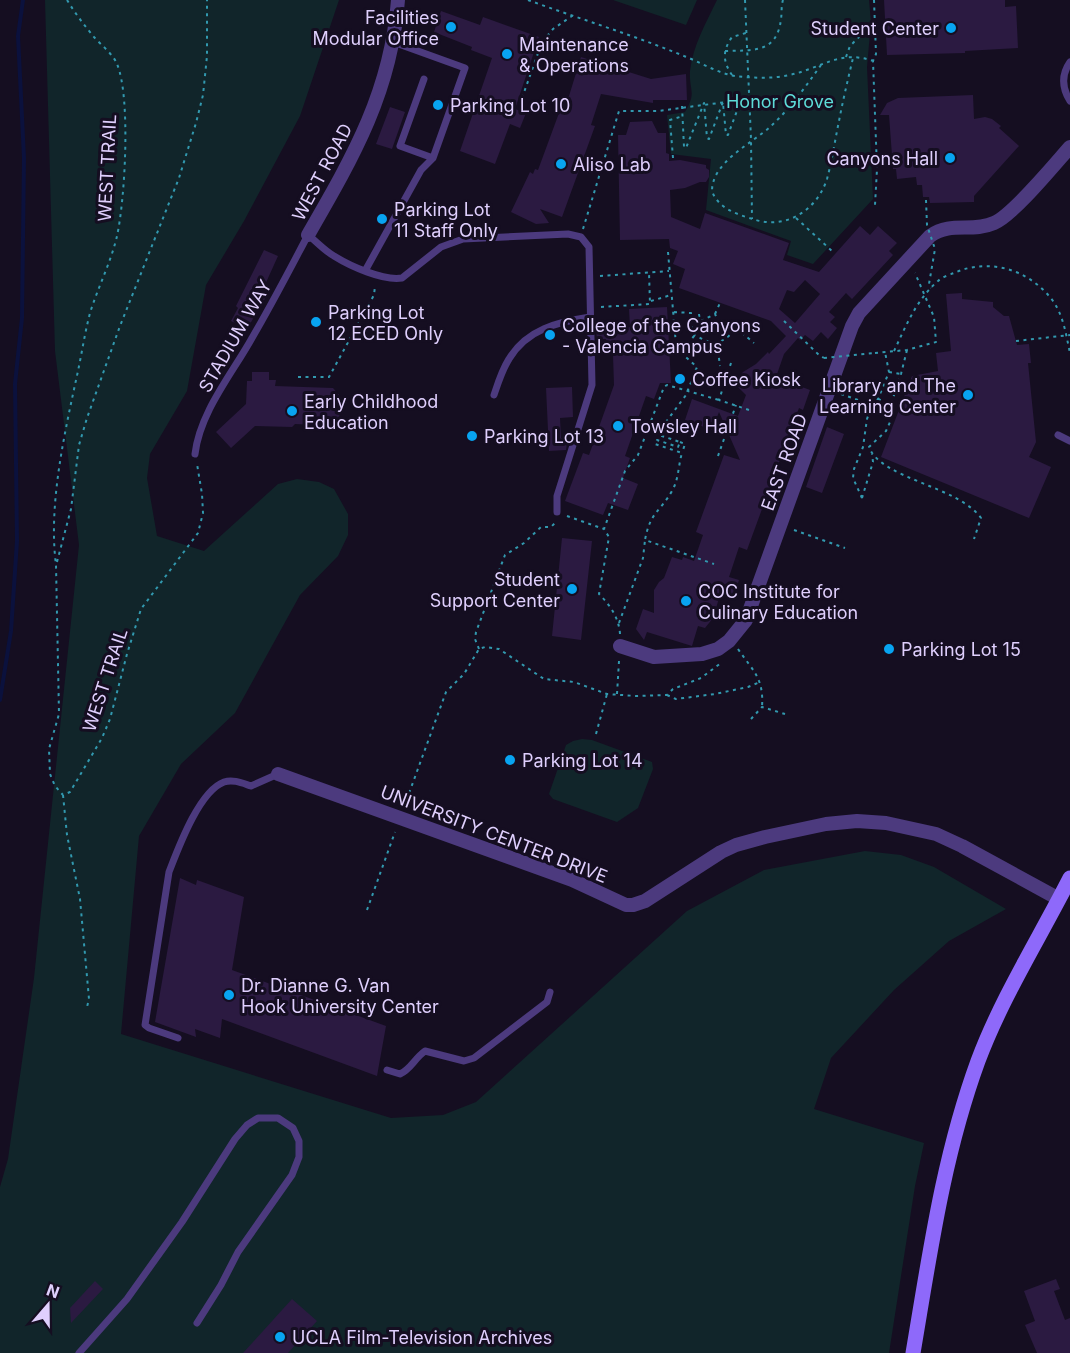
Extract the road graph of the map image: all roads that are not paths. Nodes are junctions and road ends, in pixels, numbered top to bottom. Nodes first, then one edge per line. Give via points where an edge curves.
1 (398, 0) edge
2 (393, 42) junction
3 (1070, 62) edge
4 (424, 79) dead end
5 (1070, 101) edge
6 (1070, 147) edge
7 (434, 158) junction
8 (308, 235) junction
9 (365, 271) junction
10 (590, 317) junction
11 (494, 394) dead end
12 (1058, 435) dead end
13 (1070, 441) edge
14 (195, 454) road end
15 (557, 512) road end
16 (620, 646) road end
17 (278, 774) joint
18 (1070, 878) edge
19 (1059, 899) junction
20 (550, 992) dead end
21 (178, 1038) dead end
22 (387, 1070) dead end
23 (197, 1323) dead end
24 (79, 1353) edge
25 (914, 1353) edge

1 - 2 street, WEST ROAD
2 - 7 lane via 465,68
2 - 8 street, WEST ROAD via 364,132
3 - 5 lane via 1063,78
4 - 7 lane via 400,146
6 - 16 street, EAST ROAD via 1005,218 981,227 948,227 930,236 859,313 746,620 733,644 702,654 654,657
7 - 9 lane via 422,170
8 - 9 lane, WEST ROAD via 334,256
8 - 14 lane, STADIUM WAY via 210,410
9 - 10 lane, WEST ROAD via 402,278 441,247 463,238 568,234 581,237 589,247
10 - 11 lane via 541,328 521,344 509,359
10 - 15 lane via 592,385 557,496
12 - 13 lane
17 - 19 street, UNIVERSITY CENTER DRIVE via 572,880 626,905 645,901 736,845 856,821 936,834
17 - 21 lane via 251,786 226,781 217,786 189,822 176,853 169,872 145,1025
18 - 19 street
19 - 25 street via 999,1013 962,1107 939,1198
20 - 22 lane via 547,1002 474,1058 464,1061 424,1052 408,1071 400,1074
23 - 24 lane via 238,1252 292,1175 299,1157 299,1141 293,1128 278,1118 258,1118 235,1139 127,1299

